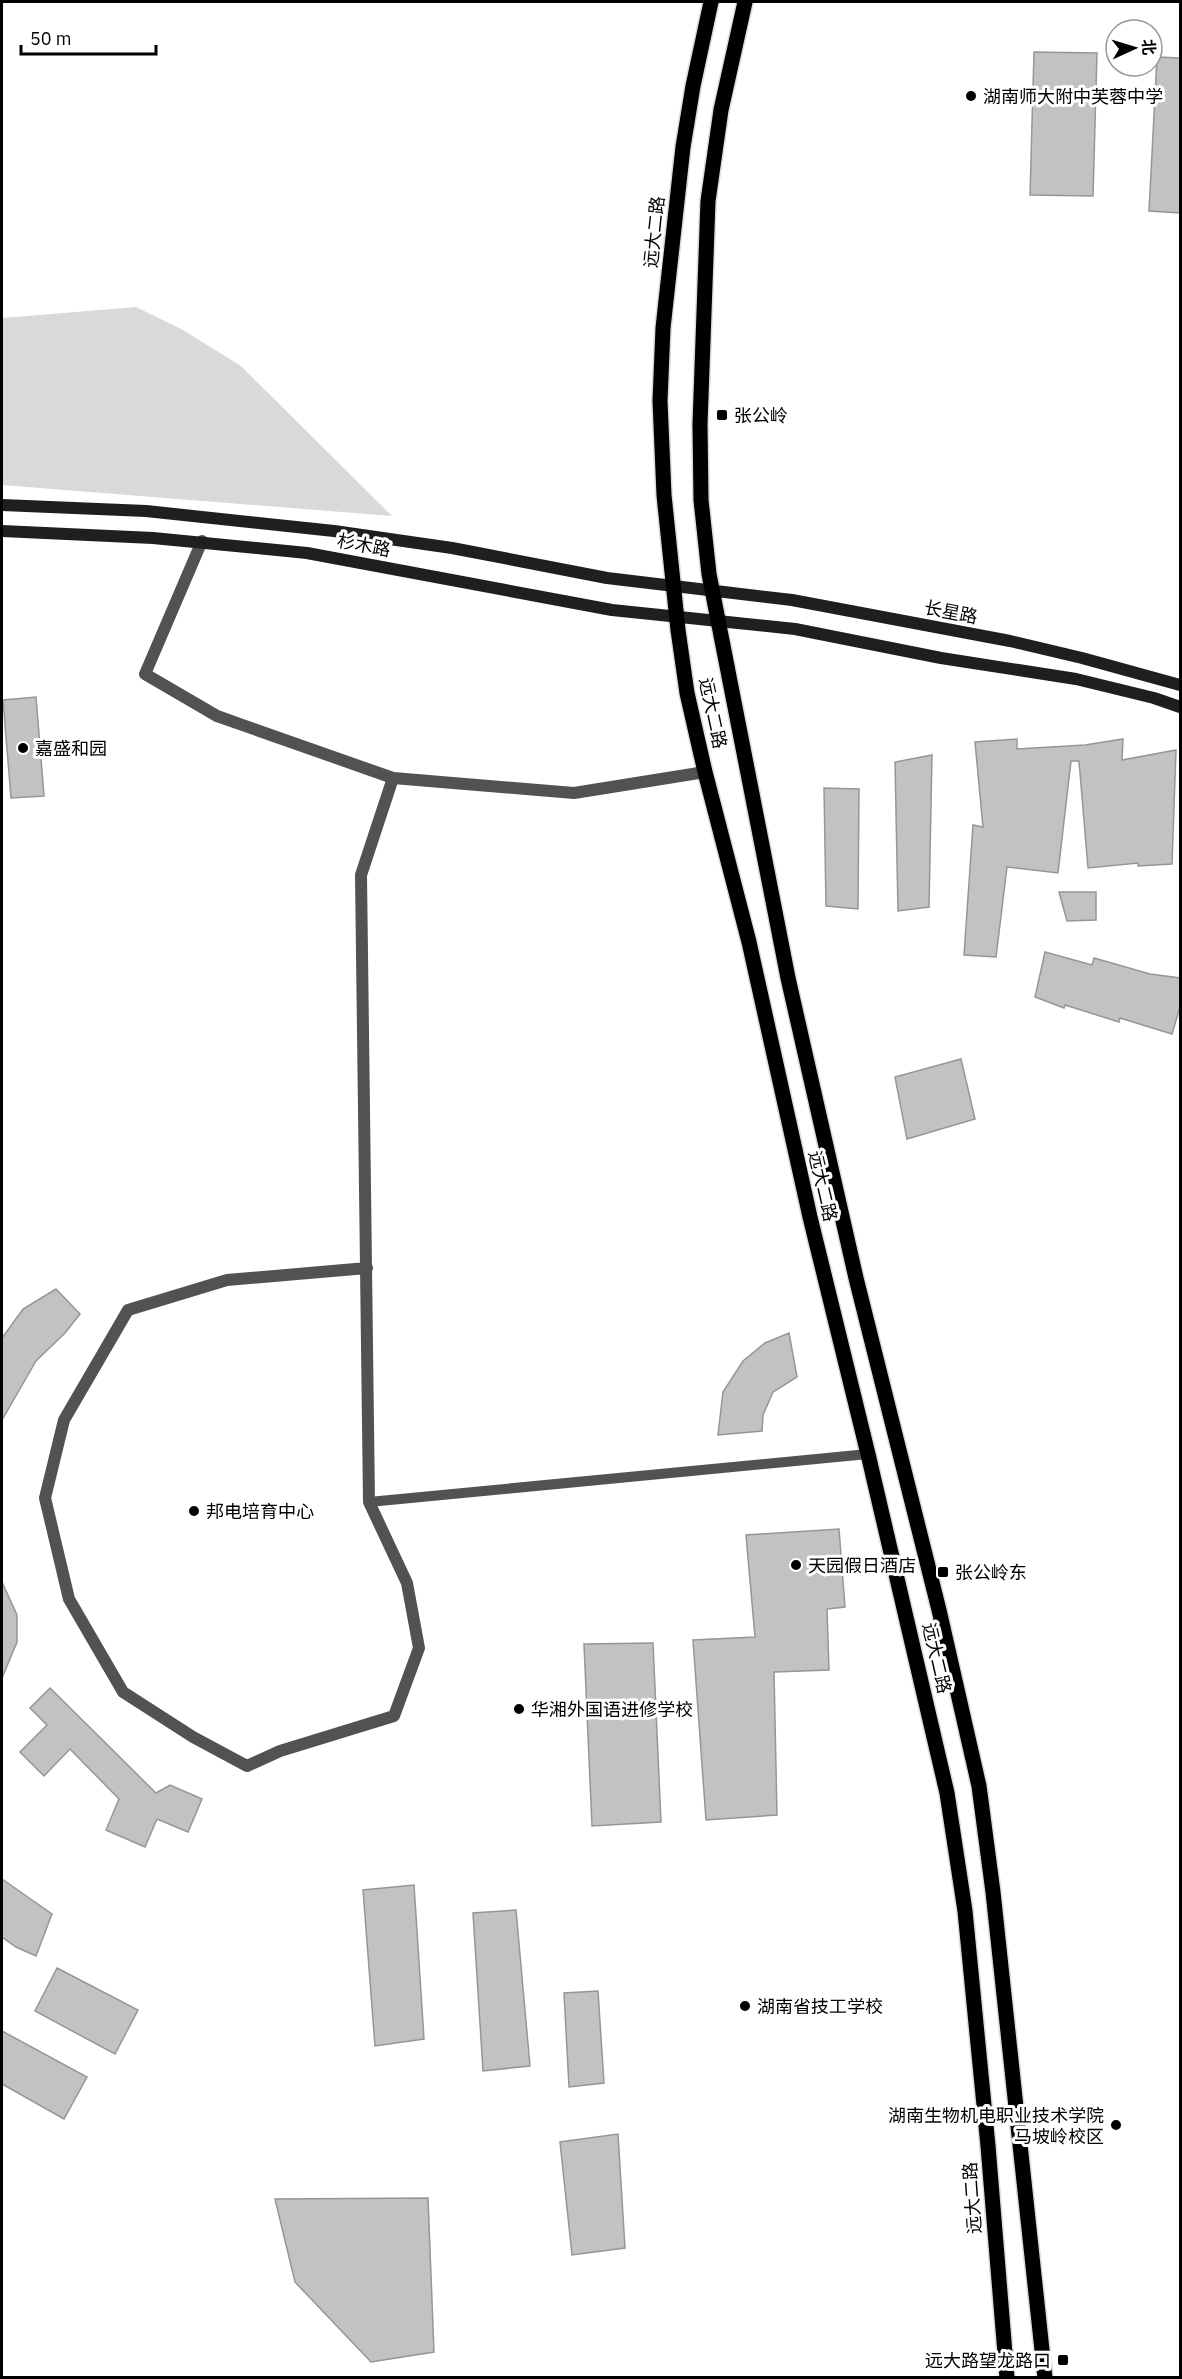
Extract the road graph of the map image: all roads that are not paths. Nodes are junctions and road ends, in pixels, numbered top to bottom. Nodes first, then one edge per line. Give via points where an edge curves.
1 (711, 2) edge
2 (745, 2) edge
3 (2, 505) edge
4 (2, 531) edge
5 (202, 541) junction
6 (672, 586) junction
7 (712, 591) junction
8 (676, 618) junction
9 (717, 622) junction
10 (1180, 685) edge
11 (1180, 707) edge
12 (705, 772) junction
13 (393, 778) junction
14 (367, 1268) junction
15 (868, 1454) junction
16 (369, 1502) junction
17 (1007, 2378) edge
18 (1044, 2378) edge

1 - 6 main road, 远大二路 via 685,137 663,328 660,401
2 - 7 main road, 远大二路 via 721,110 708,201 700,424 701,500
3 - 6 main road, 杉木路 via 146,511 334,531
4 - 5 main road, 杉木路
5 - 8 main road, 杉木路 via 307,553 612,610
5 - 13 street via 145,674 217,716
6 - 7 main road, 杉木路
6 - 8 main road, 远大二路
7 - 9 main road, 远大二路
7 - 10 main road, 长星路 via 792,600 1010,641
8 - 9 main road, 杉木路
8 - 12 main road, 远大二路 via 687,693
9 - 11 main road via 795,629 1076,679
9 - 18 main road, 远大二路 via 788,978 979,1786
12 - 13 street via 574,793
12 - 15 main road, 远大二路
13 - 14 street via 360,875
14 - 16 street
14 - 16 street via 227,1280 128,1310 64,1420 45,1498 69,1599 123,1692 192,1737 247,1766 280,1751 394,1716 419,1648 407,1583
15 - 16 lane
15 - 17 main road, 远大二路 via 949,1803 966,1923

